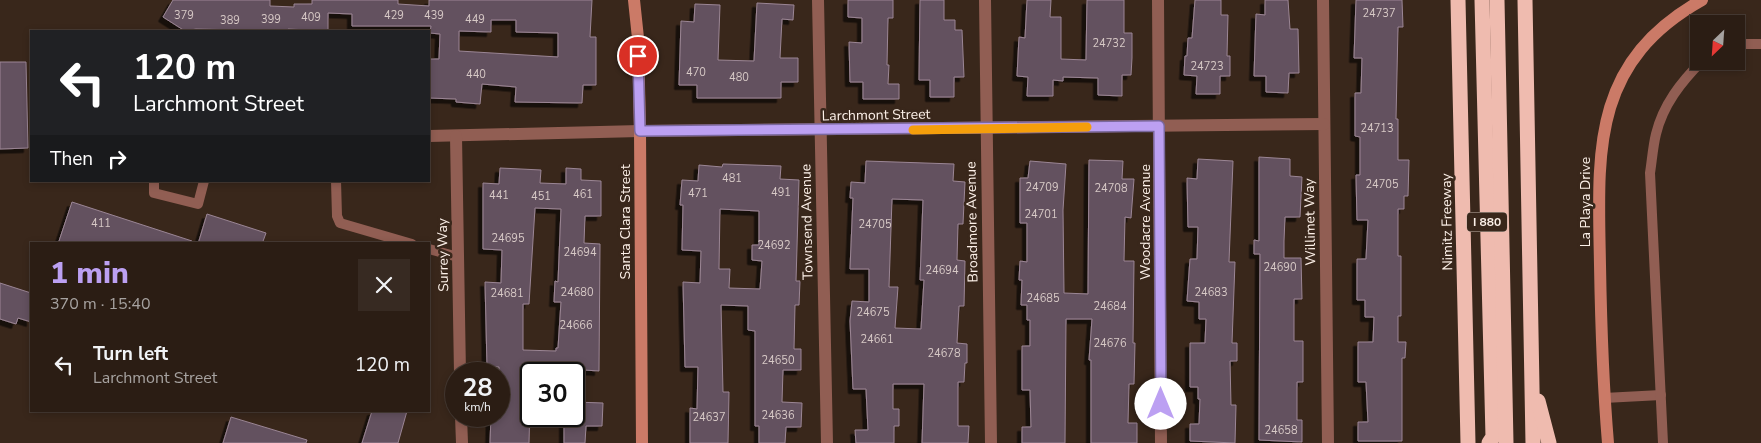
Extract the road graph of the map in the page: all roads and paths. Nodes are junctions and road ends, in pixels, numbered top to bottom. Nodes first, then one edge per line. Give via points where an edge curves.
1 (634, 0) edge
2 (818, 0) edge
3 (985, 0) edge
4 (1158, 0) edge
5 (1323, 0) edge
6 (1458, 0) edge
7 (1482, 0) edge
8 (1497, 0) edge
9 (1525, 0) edge
10 (1702, 0) edge
11 (1745, 44) edge
12 (1761, 44) edge
13 (1693, 70) edge
14 (1324, 124) junction
15 (1159, 126) junction
16 (986, 129) junction
17 (640, 131) junction
18 (820, 131) junction
19 (430, 136) edge
20 (456, 136) junction
21 (154, 182) edge
22 (204, 182) edge
23 (336, 182) edge
24 (405, 242) edge
25 (430, 248) edge
26 (458, 257) junction
27 (460, 362) edge
28 (1532, 377) junction
29 (1661, 396) junction
30 (1604, 398) junction
31 (461, 427) edge
32 (462, 443) edge
33 (642, 443) edge
34 (827, 443) edge
35 (991, 443) edge
36 (1161, 443) edge
37 (1328, 443) edge
38 (1468, 443) edge
39 (1490, 443) edge
40 (1506, 443) edge
41 (1533, 443) edge
42 (1549, 443) edge
43 (1608, 443) edge
44 (1663, 443) edge

1 - 17 main road, Santa Clara Street
2 - 18 street, Townsend Avenue
3 - 16 street, Broadmore Avenue
4 - 15 street, Woodacre Avenue
5 - 14 street, Willimet Way
6 - 38 highway, Nimitz Freeway / I 880
7 - 39 highway, I 880
8 - 40 highway, I 880
9 - 28 highway
10 - 30 main road, La Playa Drive via 1667,24 1642,49 1619,86 1604,128 1599,179
11 - 12 lane
13 - 29 lane via 1668,103 1656,133 1650,173
14 - 15 street, Larchmont Street
14 - 37 street, Willimet Way
15 - 16 street, Larchmont Street
15 - 36 street, Woodacre Avenue
16 - 18 street, Larchmont Street
16 - 35 street, Broadmore Avenue
17 - 18 street, Larchmont Street
17 - 20 street, Larchmont Street
17 - 33 main road, Santa Clara Street
18 - 34 street, Townsend Avenue
19 - 20 street, Larchmont Street
20 - 26 street, Surrey Way
21 - 22 lane via 154,192 198,204
23 - 24 lane via 340,223
25 - 26 lane
26 - 27 street, Surrey Way
28 - 41 highway
28 - 42 highway
29 - 30 lane
29 - 44 lane
30 - 43 main road, La Playa Drive
31 - 32 street

